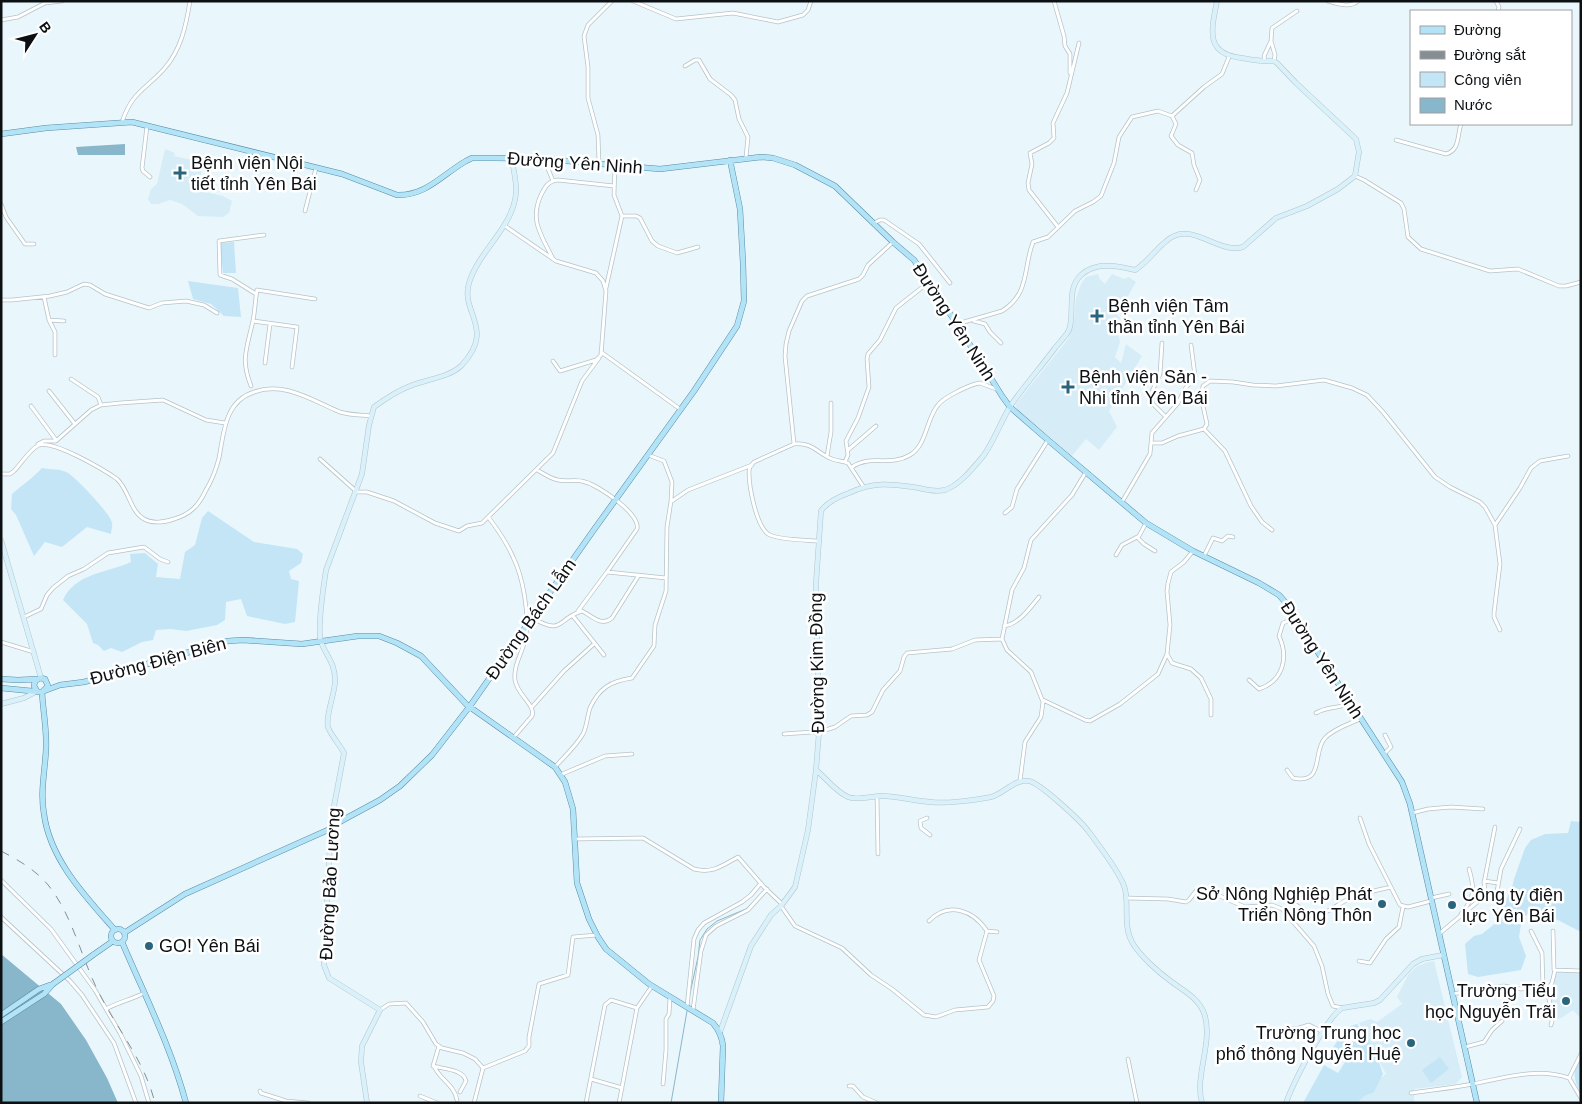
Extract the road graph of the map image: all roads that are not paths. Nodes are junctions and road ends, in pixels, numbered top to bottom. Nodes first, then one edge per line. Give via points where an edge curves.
1 (62, 1) edge
2 (190, 1) edge
3 (612, 1) edge
4 (633, 1) edge
5 (811, 1) edge
6 (1054, 1) edge
7 (1218, 1) edge
8 (1328, 1) edge
9 (1358, 1) edge
10 (1297, 11) dead end
11 (1, 20) edge
12 (1271, 41) junction
13 (1079, 43) dead end
14 (1229, 57) junction
15 (1264, 61) junction
16 (1274, 61) junction
17 (685, 66) dead end
18 (1070, 73) dead end
19 (1172, 116) junction
20 (122, 122) junction
21 (1461, 125) edge
22 (147, 126) junction
23 (1, 134) edge
24 (1396, 140) dead end
25 (746, 158) junction
26 (512, 159) junction
27 (544, 159) junction
28 (730, 160) junction
29 (599, 163) junction
30 (615, 166) junction
31 (316, 168) junction
32 (1355, 176) junction
33 (150, 177) dead end
34 (553, 181) junction
35 (614, 186) junction
36 (1196, 190) dead end
37 (1, 204) edge
38 (305, 211) dead end
39 (622, 216) junction
40 (874, 223) junction
41 (505, 226) junction
42 (1058, 226) junction
43 (264, 235) dead end
44 (893, 242) junction
45 (34, 244) dead end
46 (698, 247) dead end
47 (553, 259) junction
48 (929, 282) junction
49 (1581, 282) edge
50 (950, 283) dead end
51 (606, 291) junction
52 (256, 294) junction
53 (44, 297) junction
54 (315, 299) dead end
55 (1, 300) edge
56 (218, 312) dead end
57 (49, 320) junction
58 (971, 320) junction
59 (64, 321) dead end
60 (253, 322) junction
61 (270, 324) junction
62 (957, 324) junction
63 (1001, 343) dead end
64 (1162, 343) dead end
65 (1191, 345) dead end
66 (601, 352) junction
67 (55, 355) dead end
68 (599, 358) junction
69 (553, 360) dead end
70 (265, 363) dead end
71 (292, 367) dead end
72 (71, 379) dead end
73 (252, 386) dead end
74 (997, 389) junction
75 (49, 390) dead end
76 (831, 403) dead end
77 (31, 406) dead end
78 (101, 406) junction
79 (1010, 407) junction
80 (681, 410) junction
81 (370, 416) junction
82 (1166, 417) junction
83 (225, 423) junction
84 (76, 424) junction
85 (876, 426) dead end
86 (1204, 429) junction
87 (56, 440) junction
88 (1048, 440) junction
89 (1152, 443) junction
90 (794, 444) junction
91 (37, 446) junction
92 (848, 450) junction
93 (648, 455) junction
94 (827, 456) junction
95 (1568, 456) dead end
96 (320, 459) dead end
97 (845, 462) junction
98 (752, 465) junction
99 (852, 467) junction
100 (537, 470) junction
101 (1086, 472) junction
102 (1, 474) edge
103 (863, 486) junction
104 (357, 492) junction
105 (616, 500) junction
106 (671, 501) junction
107 (1122, 502) junction
108 (1005, 513) dead end
109 (489, 518) junction
110 (1146, 523) junction
111 (1496, 525) junction
112 (1272, 530) dead end
113 (1138, 538) junction
114 (1233, 538) dead end
115 (1, 540) edge
116 (818, 541) junction
117 (1155, 551) dead end
118 (1193, 551) junction
119 (4, 553) junction
120 (1116, 555) dead end
121 (1204, 557) junction
122 (1, 558) edge
123 (168, 562) dead end
124 (607, 572) junction
125 (639, 575) junction
126 (666, 578) junction
127 (1039, 597) dead end
128 (578, 612) junction
129 (24, 616) junction
130 (573, 616) junction
131 (532, 618) junction
132 (1295, 618) junction
133 (526, 626) junction
134 (1004, 626) junction
135 (1500, 630) dead end
136 (1002, 639) junction
137 (321, 641) junction
138 (1, 642) edge
139 (594, 644) junction
140 (34, 652) junction
141 (604, 654) dead end
142 (1167, 654) junction
143 (1, 679) edge
144 (41, 679) junction
145 (1249, 680) dead end
146 (60, 685) junction
147 (1, 688) edge
148 (41, 691) junction
149 (1043, 700) junction
150 (1350, 703) junction
151 (1, 704) edge
152 (470, 706) junction
153 (532, 707) junction
154 (1316, 713) dead end
155 (1211, 715) dead end
156 (1360, 719) junction
157 (819, 733) junction
158 (784, 734) dead end
159 (1386, 736) dead end
160 (514, 738) junction
161 (632, 754) dead end
162 (1383, 754) junction
163 (555, 767) junction
164 (816, 770) junction
165 (1287, 770) dead end
166 (560, 775) junction
167 (1020, 781) junction
168 (877, 796) junction
169 (1483, 809) dead end
170 (1412, 813) junction
171 (927, 818) dead end
172 (1360, 818) dead end
173 (1495, 827) dead end
174 (330, 829) junction
175 (1520, 829) dead end
176 (930, 835) dead end
177 (574, 839) junction
178 (878, 854) dead end
179 (1469, 869) dead end
180 (1, 880) edge
181 (1484, 881) junction
182 (761, 883) junction
183 (1498, 883) junction
184 (1391, 887) junction
185 (767, 889) junction
186 (1449, 894) dead end
187 (1496, 897) dead end
188 (1126, 898) junction
189 (1431, 900) junction
190 (782, 905) junction
191 (1296, 905) dead end
192 (1403, 907) junction
193 (1, 917) edge
194 (1456, 920) junction
195 (929, 921) dead end
196 (115, 930) junction
197 (987, 931) junction
198 (1532, 931) dead end
199 (1553, 931) dead end
200 (997, 932) dead end
201 (124, 933) junction
202 (597, 935) junction
203 (1438, 935) junction
204 (113, 941) junction
205 (122, 942) junction
206 (1443, 955) junction
207 (1359, 961) dead end
208 (1554, 971) junction
209 (1581, 971) edge
210 (53, 984) junction
211 (652, 986) junction
212 (1544, 986) junction
213 (144, 993) junction
214 (1452, 994) junction
215 (670, 997) junction
216 (687, 1007) junction
217 (637, 1008) junction
218 (1342, 1008) junction
219 (106, 1009) junction
220 (380, 1010) junction
221 (693, 1011) junction
222 (1, 1015) edge
223 (1502, 1021) dead end
224 (1, 1022) edge
225 (1552, 1026) dead end
226 (1286, 1029) dead end
227 (720, 1032) junction
228 (1323, 1032) junction
229 (439, 1046) junction
230 (1464, 1047) junction
231 (1581, 1054) edge
232 (1128, 1059) dead end
233 (433, 1066) junction
234 (483, 1068) junction
235 (1569, 1078) junction
236 (591, 1079) junction
237 (662, 1084) dead end
238 (1473, 1084) junction
239 (849, 1086) dead end
240 (622, 1088) junction
241 (260, 1091) dead end
242 (460, 1092) dead end
243 (1411, 1093) dead end
244 (420, 1096) dead end
245 (1581, 1098) edge
246 (457, 1100) edge
247 (136, 1103) edge
248 (149, 1103) edge
249 (186, 1103) edge
250 (308, 1103) edge
251 (367, 1103) edge
252 (437, 1103) edge
253 (474, 1103) edge
254 (586, 1103) edge
255 (619, 1103) edge
256 (721, 1103) edge
257 (877, 1103) edge
258 (1137, 1103) edge
259 (1202, 1103) edge
260 (1286, 1103) edge
261 (1477, 1103) edge

1 - 11 street via 45,3 18,17
2 - 20 street via 184,33 169,63 139,91
3 - 29 street via 588,25 584,36 588,98 598,135
4 - 5 street via 676,19 734,13 778,22 803,15
6 - 18 street via 1070,54
7 - 14 street via 1213,37 1219,51
8 - 9 street via 1345,5
10 - 12 street via 1272,28
12 - 15 street
12 - 16 street
13 - 42 street via 1069,85 1053,123 1054,138 1030,153 1029,190
14 - 15 street
14 - 19 street via 1222,74
15 - 16 street
16 - 32 street via 1356,139 1359,152
17 - 25 street via 699,60 710,79 734,98 739,120 748,137
19 - 36 street via 1176,124 1171,136 1193,155 1200,177
19 - 42 street via 1158,111 1132,117 1119,137 1114,163 1101,196 1075,211
20 - 22 main road, Đường Yên Ninh
20 - 23 main road, Đường Yên Ninh
21 - 24 street via 1453,153 1446,154
22 - 31 main road, Đường Yên Ninh
22 - 33 street via 142,168
25 - 28 main road, Đường Yên Ninh
25 - 40 main road, Đường Yên Ninh via 783,161 825,180
26 - 27 main road, Đường Yên Ninh
26 - 31 main road, Đường Yên Ninh via 472,158 424,190 405,196 387,193 346,175
26 - 41 street via 516,195
27 - 29 main road, Đường Yên Ninh
27 - 34 street
28 - 30 main road, Đường Yên Ninh via 660,169
28 - 80 main road, Đường Bách Lẫm via 740,209 744,301 737,326
29 - 30 main road, Đường Yên Ninh
30 - 35 street
31 - 38 street
32 - 49 street via 1398,201 1402,206 1408,237 1425,251 1490,271 1518,269 1558,286
32 - 79 street, Đường Kim Đồng via 1307,206 1276,218 1243,248 1229,248 1179,234 1135,270 1109,265 1082,274 1074,286 1069,330
34 - 35 street
34 - 47 street via 544,189 535,214 536,224
35 - 39 street via 615,201
37 - 45 street via 25,244
39 - 46 street via 640,218 658,246 677,253
39 - 51 street
40 - 44 main road, Đường Yên Ninh
40 - 50 street via 884,220 917,241
41 - 47 street
41 - 81 street via 482,254 468,284 477,337 466,360 451,373 395,392 374,407
42 - 58 street via 1046,238 1033,242 1023,288 1010,306
43 - 52 street via 219,241 220,275
44 - 48 main road, Đường Yên Ninh via 914,260
44 - 90 street via 868,265 858,280 812,294 802,301 785,349
47 - 51 street via 594,271 603,281
48 - 62 main road, Đường Yên Ninh
48 - 92 street via 896,308 880,340 868,355 869,387 846,440
51 - 66 street
52 - 54 street via 257,290
52 - 60 street
53 - 55 street
53 - 56 street via 84,284 149,308 186,301
53 - 57 street
57 - 59 street
57 - 67 street via 56,332
58 - 62 street
58 - 63 street via 985,324
60 - 61 street
60 - 73 street via 244,357
61 - 70 street
61 - 71 street via 297,327
62 - 74 main road, Đường Yên Ninh
64 - 82 street via 1160,374 1149,398
65 - 82 street via 1196,376
66 - 68 street
66 - 80 street
68 - 69 street via 560,371
68 - 100 street via 582,381 553,453
72 - 78 street via 98,396
74 - 79 main road, Đường Yên Ninh
74 - 99 street via 975,384 942,402 936,407 918,448 910,455 891,462 864,460
75 - 84 street
76 - 94 street
77 - 87 street
78 - 83 street via 160,400 206,420
78 - 84 street via 91,410
79 - 88 main road, Đường Yên Ninh
79 - 103 street, Đường Kim Đồng via 993,443 952,486 937,491 897,484
80 - 93 main road, Đường Bách Lẫm
81 - 83 street via 342,412 300,394 267,390 244,397
81 - 104 street
82 - 89 street via 1152,433
83 - 91 street via 217,465 200,502 185,515 156,522 137,513 124,486 114,477 63,449
84 - 87 street
85 - 92 street
86 - 89 street via 1162,443
86 - 111 street via 1207,424 1201,397 1203,386 1210,381 1276,386 1330,380 1370,398 1435,477 1480,502
86 - 112 street via 1225,451 1252,506 1262,522
87 - 91 street via 44,441
88 - 101 main road, Đường Yên Ninh
88 - 108 street
89 - 107 street via 1150,454
90 - 94 street via 811,446
90 - 98 street via 756,460
91 - 102 street via 14,471
92 - 97 street
93 - 105 main road, Đường Bách Lẫm
93 - 106 street via 664,461 672,482
94 - 97 street
95 - 111 street via 1540,461 1531,468
96 - 104 street
97 - 99 street
98 - 106 street via 688,490
98 - 116 street via 749,472 755,511 769,535
99 - 103 street
100 - 105 street via 556,480 592,484
100 - 109 street
101 - 107 main road, Đường Yên Ninh
101 - 134 street via 1070,498 1031,540 1025,566 1012,590
103 - 116 street, Đường Kim Đồng via 824,506
104 - 109 street via 394,501 435,523 460,531
104 - 137 street via 326,570
105 - 124 street via 631,513 638,525
105 - 131 main road, Đường Bách Lẫm
106 - 126 street
107 - 110 main road, Đường Yên Ninh
109 - 133 street via 514,559 526,609
110 - 113 street
110 - 118 main road, Đường Yên Ninh
111 - 135 street via 1500,564 1494,613
113 - 117 street
113 - 120 street via 1122,545
114 - 121 street via 1230,536 1222,542 1213,538
115 - 119 street
116 - 157 street, Đường Kim Đồng
118 - 121 main road, Đường Yên Ninh
118 - 142 street via 1172,572 1168,583 1170,624
119 - 122 street
119 - 129 street
121 - 132 main road, Đường Yên Ninh via 1274,592
123 - 129 street via 144,547 108,553 68,576 47,595 41,609
124 - 125 street
124 - 128 street
125 - 126 street
125 - 128 street via 610,620 602,622
126 - 163 street via 654,646 632,678 604,686 590,708 582,736
127 - 134 street via 1017,621
128 - 130 street
129 - 140 street
130 - 131 street via 555,626 546,626
130 - 139 street
131 - 133 main road, Đường Bách Lẫm
132 - 145 street via 1283,623 1279,636 1284,655 1276,679 1259,689
132 - 150 main road, Đường Yên Ninh
133 - 152 main road, Đường Bách Lẫm
133 - 153 street via 526,638 515,677 520,693
134 - 136 street
136 - 149 street via 1007,650 1031,672
136 - 157 street via 976,640 952,649 908,653 900,671 883,690 872,712 851,716
137 - 146 main road, Đường Điện Biên via 302,644 228,641 84,682
137 - 152 main road, Đường Điện Biên via 369,635 397,643 421,656
137 - 174 street, Đường Bảo Lương via 333,663 335,681 328,726 344,752
138 - 140 street
139 - 141 street
139 - 153 street
140 - 144 street
142 - 149 street via 1158,674 1120,704 1090,721
142 - 155 street via 1171,661 1191,669 1201,678 1211,699
143 - 144 main road
144 - 146 main road, Đường Điện Biên
144 - 148 main road via 48,685
144 - 148 main road via 34,683 34,688
146 - 148 main road, Đường Điện Biên
147 - 148 main road
148 - 151 street
148 - 196 main road via 46,749 43,805 50,836 78,888
149 - 167 street via 1041,717 1024,746
150 - 154 street
150 - 156 main road, Đường Yên Ninh
152 - 160 main road, Đường Điện Biên
152 - 174 main road, Đường Bách Lẫm via 432,755 400,786
153 - 160 street via 532,714
156 - 162 main road, Đường Yên Ninh
156 - 165 street via 1326,737 1316,770 1311,776 1294,778
157 - 158 street
157 - 164 street, Đường Kim Đồng
159 - 162 street via 1391,747
160 - 163 main road, Đường Điện Biên
161 - 166 street via 605,756
162 - 170 main road, Đường Yên Ninh via 1402,782
163 - 166 main road, Đường Điện Biên
164 - 168 street via 847,796
164 - 190 street, Đường Kim Đồng via 797,881
166 - 177 main road, Đường Điện Biên via 573,808
167 - 168 street via 991,796 942,802
167 - 188 street via 1034,783 1084,826 1121,880
168 - 178 street
169 - 170 street via 1428,809
170 - 189 main road, Đường Yên Ninh
171 - 176 street via 920,821 921,828
172 - 184 street
173 - 181 street
174 - 201 main road, Đường Bách Lẫm via 185,894
174 - 220 street, Đường Bảo Lương via 324,965 329,978
175 - 183 street
177 - 182 street via 643,838 694,869 702,870 720,868 738,857
177 - 202 main road, Đường Điện Biên via 577,883 588,919
179 - 194 street via 1474,891
180 - 219 street via 57,937
181 - 183 street
181 - 194 street via 1482,898
182 - 185 street
182 - 216 street via 742,902 704,923 698,930 694,939
183 - 187 street
184 - 191 street via 1353,896 1323,915 1314,916
184 - 192 street
185 - 190 street
185 - 221 street via 748,910 716,926 706,936
186 - 189 street
188 - 218 street via 1186,902 1194,892 1206,890 1244,907 1280,907 1314,946 1333,1006
188 - 259 street via 1128,930 1134,945 1161,973 1194,997 1203,1011 1206,1040 1200,1090
189 - 192 street
189 - 203 main road, Đường Yên Ninh
190 - 197 street via 795,926 839,946 871,975 930,1018 957,1009 986,1008 992,1004 994,996 979,960
190 - 227 street, Đường Kim Đồng via 771,915 751,946
192 - 207 street via 1399,927 1386,939 1370,963
193 - 247 street via 82,995 114,1043
194 - 203 street
195 - 197 street via 947,910 959,911 980,922
196 - 201 main road
196 - 204 main road via 111,935
197 - 200 street
198 - 212 street via 1542,953
199 - 208 street
201 - 205 main road
202 - 211 main road, Đường Điện Biên via 606,949
202 - 234 street via 573,937 568,975 540,984 529,1046 525,1051
203 - 206 main road, Đường Yên Ninh
204 - 205 main road
204 - 210 main road, bridge
205 - 213 main road
206 - 214 main road, Đường Yên Ninh
206 - 218 street via 1414,964 1380,1000
208 - 209 street
208 - 212 street via 1552,984
210 - 222 main road via 39,989
210 - 224 main road via 44,994
211 - 215 main road, Đường Điện Biên
211 - 217 street
212 - 214 street via 1521,989 1504,986
212 - 225 street via 1553,1017
213 - 219 street
213 - 249 main road via 161,1027
214 - 230 main road, Đường Yên Ninh
215 - 216 main road, Đường Điện Biên
215 - 237 street
216 - 221 main road, Đường Điện Biên
217 - 236 street via 611,1000 605,1005
217 - 240 street
218 - 228 street
219 - 248 street via 141,1076
220 - 229 street via 389,1004 406,1003
220 - 251 street via 362,1046 360,1062
221 - 227 main road, Đường Điện Biên via 713,1023
223 - 230 street via 1484,1042
226 - 228 street via 1309,1025
227 - 256 main road via 723,1046
228 - 260 street
229 - 233 street
229 - 234 street via 463,1053
230 - 238 main road, Đường Yên Ninh
231 - 235 street
232 - 258 street
233 - 242 street via 464,1076 466,1081
233 - 246 street via 450,1085
234 - 253 street
235 - 238 street via 1556,1074 1516,1074
235 - 245 street
236 - 240 street
236 - 254 street
238 - 243 street
238 - 261 main road, Đường Yên Ninh
239 - 257 street
240 - 255 street
241 - 250 street via 280,1099
244 - 252 street

